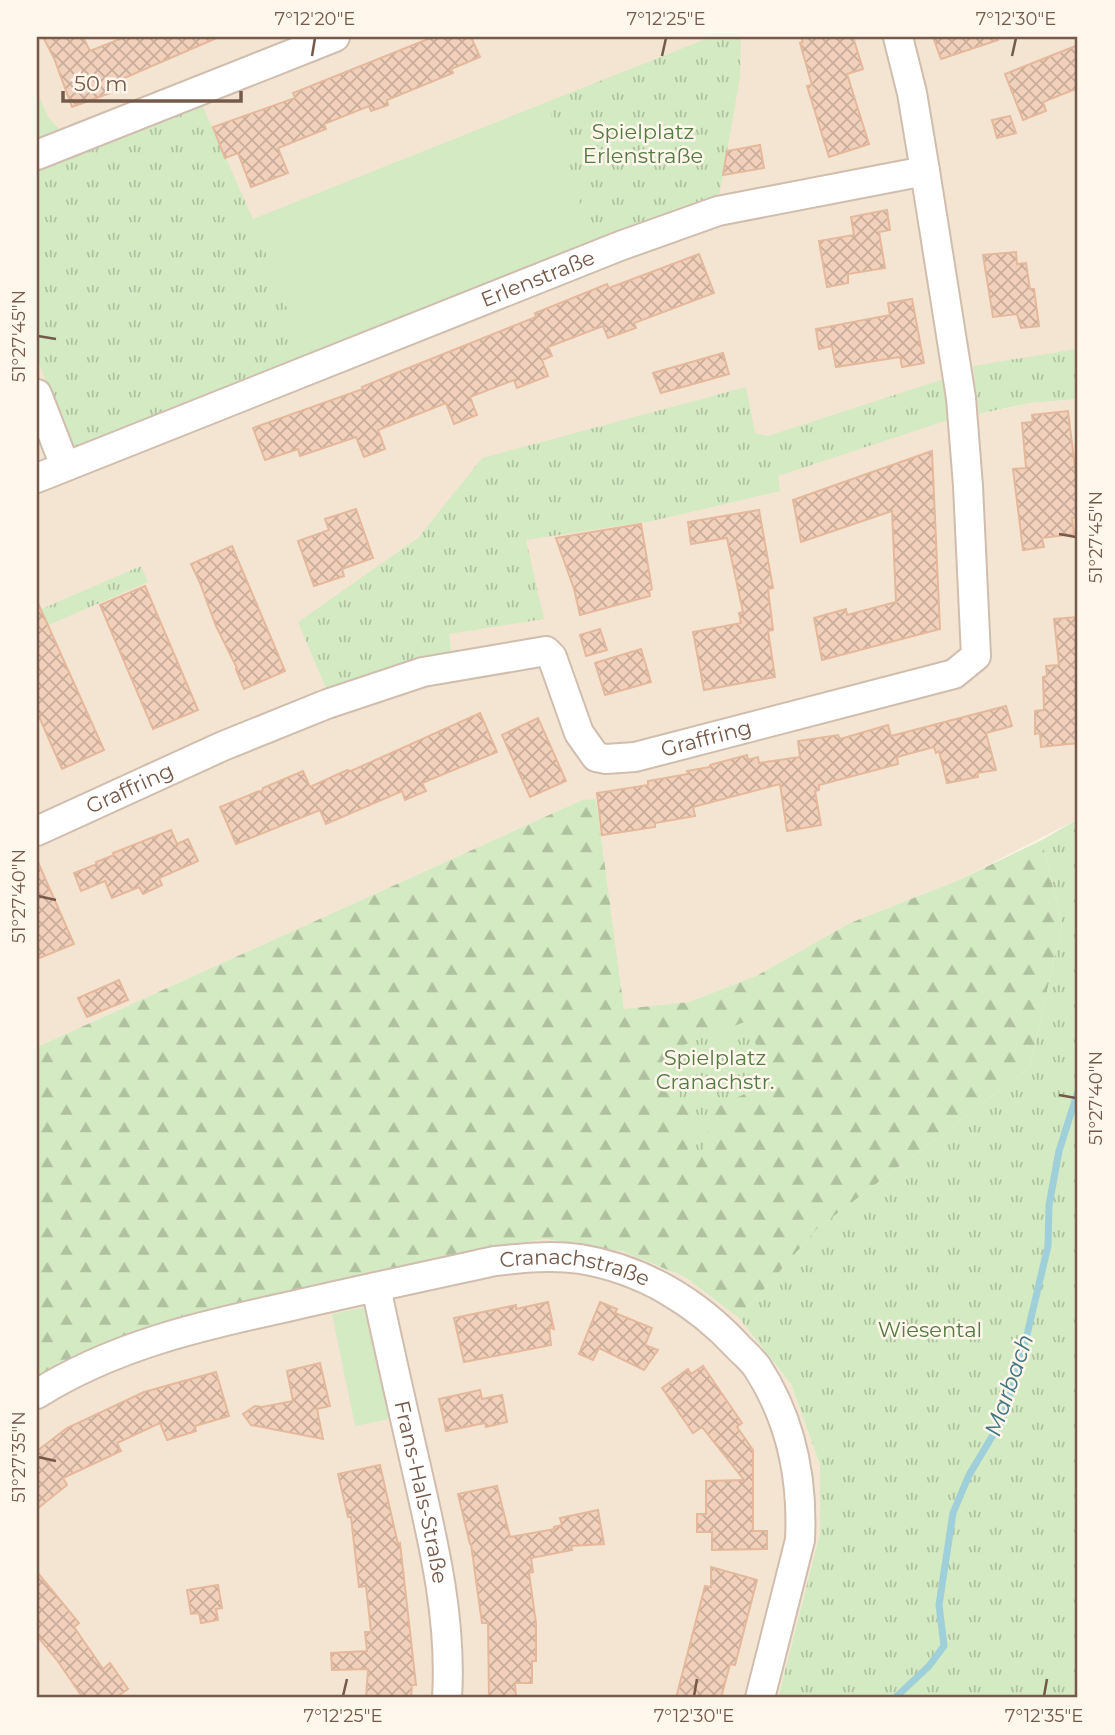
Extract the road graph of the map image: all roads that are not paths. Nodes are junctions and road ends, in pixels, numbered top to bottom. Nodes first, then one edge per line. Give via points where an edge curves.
1 (335, 37) edge
2 (898, 37) edge
3 (37, 155) edge
4 (925, 171) junction
5 (37, 394) edge
6 (65, 466) junction
7 (37, 478) edge
8 (37, 831) edge
9 (376, 1287) junction
10 (37, 1394) edge
11 (447, 1698) edge
12 (760, 1698) edge

1 - 3 street
2 - 4 street
4 - 6 street, Erlenstraße via 718,211
4 - 8 street, Graffring via 961,398 968,486 976,656 954,674 615,760 596,757 579,733 546,651 443,668 300,714
5 - 6 street
6 - 7 street, Erlenstraße
9 - 10 street, Cranachstraße via 215,1323 132,1348 68,1374
9 - 11 street, Frans-Hals-Straße via 437,1560 445,1615
9 - 12 street, Cranachstraße via 495,1261 580,1259 666,1289 723,1331 757,1366 794,1452 801,1513 793,1571

